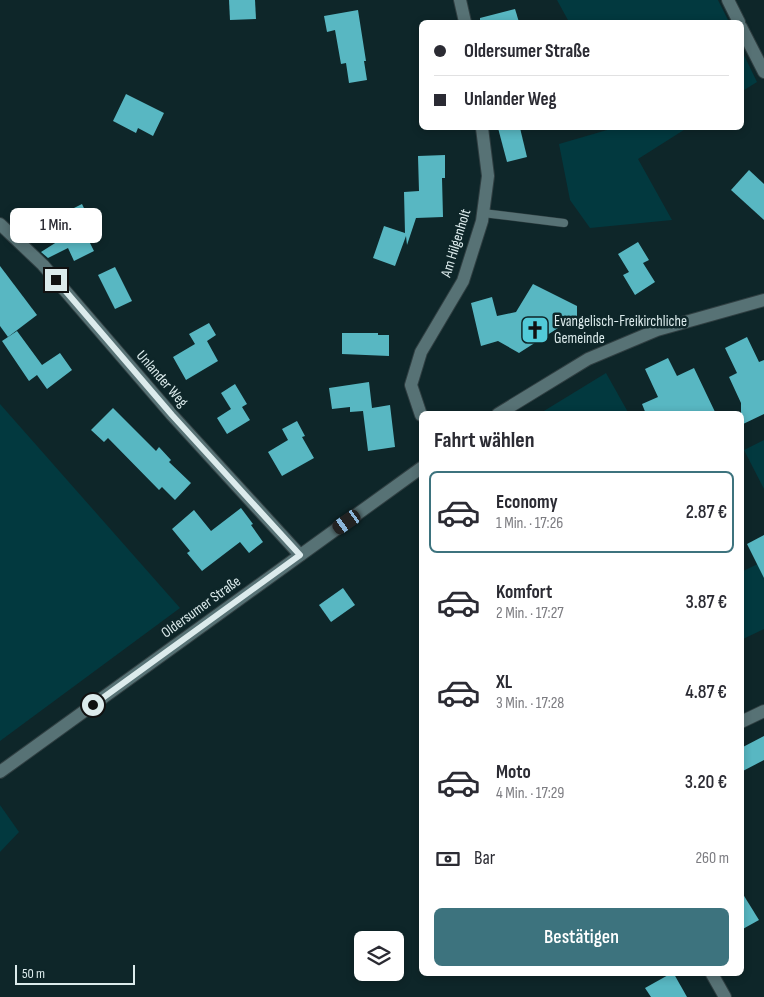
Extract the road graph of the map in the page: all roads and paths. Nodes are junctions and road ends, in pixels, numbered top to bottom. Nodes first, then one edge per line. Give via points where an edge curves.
1 (460, 0) edge
2 (728, 0) edge
3 (465, 20) edge
4 (738, 20) edge
5 (744, 33) edge
6 (764, 72) edge
7 (482, 130) edge
8 (483, 212) junction
9 (0, 224) edge
10 (564, 224) dead end
11 (764, 300) edge
12 (420, 411) edge
13 (503, 411) edge
14 (419, 469) edge
15 (300, 555) junction
16 (764, 710) edge
17 (744, 720) edge
18 (0, 772) edge
19 (713, 976) edge
20 (725, 997) edge

1 - 3 street
2 - 4 street
5 - 6 street
7 - 8 street, Am Hilgenholt via 488,176
8 - 10 lane
8 - 12 street, Am Hilgenholt via 463,281 421,352 411,385
9 - 15 street, Unlander Weg via 43,265 172,415
11 - 13 street via 658,330 588,359
14 - 15 street, Oldersumer Straße
15 - 18 street, Oldersumer Straße
16 - 17 street
19 - 20 street

